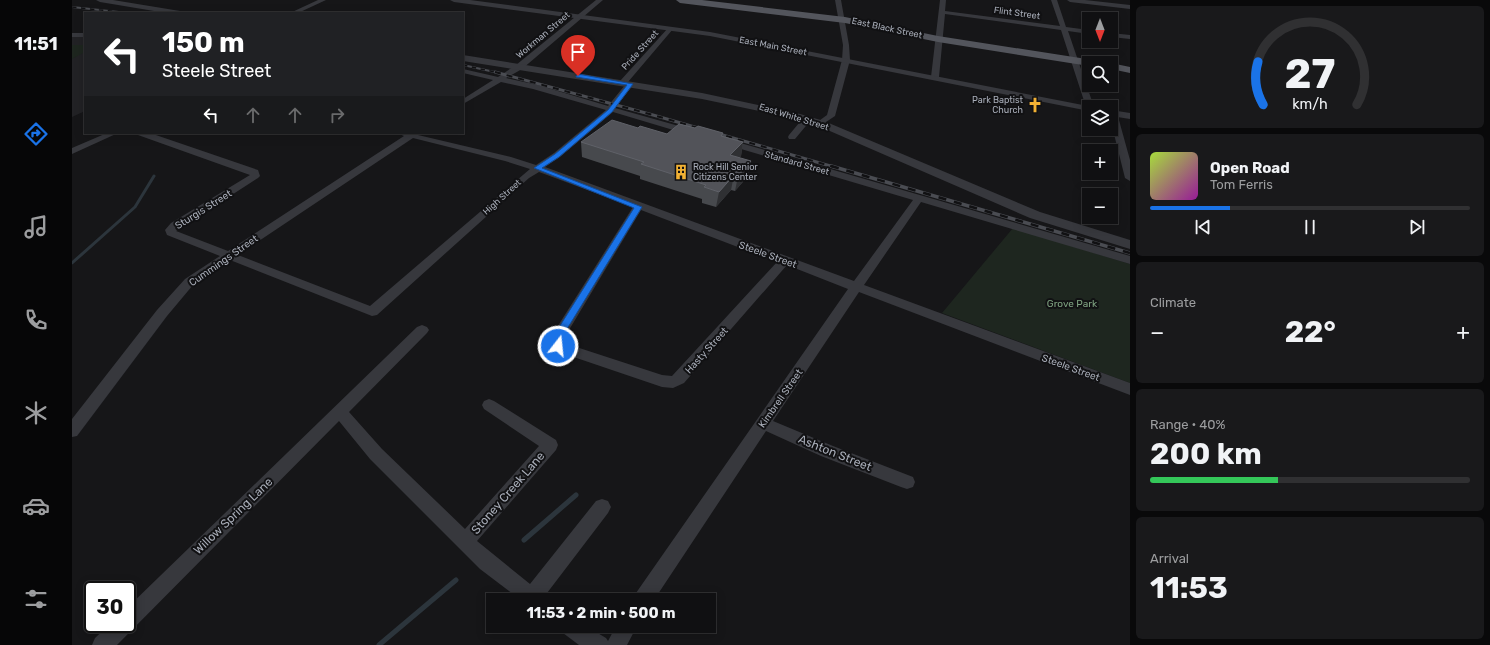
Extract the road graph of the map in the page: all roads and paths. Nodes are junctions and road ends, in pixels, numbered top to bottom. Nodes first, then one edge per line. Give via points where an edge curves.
1 (100, 0) edge
2 (323, 0) edge
3 (454, 0) edge
4 (600, 0) edge
5 (680, 0) edge
6 (838, 0) edge
7 (943, 0) edge
8 (1054, 0) edge
9 (1070, 0) edge
10 (1130, 7) edge
11 (174, 12) edge
12 (295, 12) edge
13 (942, 12) junction
14 (579, 16) junction
15 (841, 19) junction
16 (671, 28) junction
17 (1064, 28) junction
18 (1082, 31) edge
19 (72, 35) edge
20 (84, 35) edge
21 (1118, 36) edge
22 (1130, 37) edge
23 (938, 39) junction
24 (464, 58) edge
25 (846, 60) junction
26 (1074, 60) junction
27 (1082, 61) edge
28 (519, 67) junction
29 (1118, 67) edge
30 (1130, 70) edge
31 (464, 71) edge
32 (934, 78) junction
33 (499, 79) junction
34 (626, 84) junction
35 (1086, 100) edge
36 (464, 101) edge
37 (1082, 107) edge
38 (611, 109) junction
39 (1118, 114) edge
40 (1130, 116) edge
41 (807, 119) junction
42 (820, 123) junction
43 (112, 134) edge
44 (144, 134) edge
45 (409, 134) edge
46 (701, 135) edge
47 (1118, 135) edge
48 (792, 137) dead end
49 (717, 139) edge
50 (72, 151) edge
51 (537, 168) junction
52 (1130, 178) edge
53 (919, 198) junction
54 (638, 207) junction
55 (1130, 245) edge
56 (231, 256) junction
57 (785, 260) junction
58 (1130, 260) edge
59 (856, 286) junction
60 (372, 312) joint
61 (422, 330) dead end
62 (1130, 389) edge
63 (489, 405) dead end
64 (340, 412) junction
65 (763, 423) junction
66 (72, 432) edge
67 (907, 482) dead end
68 (602, 507) dead end
69 (465, 542) junction
70 (527, 593) edge
71 (538, 593) edge
72 (648, 593) edge
73 (136, 613) edge
74 (115, 633) edge
75 (579, 633) edge
76 (623, 633) edge
77 (102, 645) edge
78 (599, 645) edge
79 (616, 645) edge

1 - 11 street
2 - 12 street
3 - 14 street, East Main Street
4 - 14 street, Workman Street
5 - 15 main road, East Black Street
6 - 15 street
7 - 13 street
8 - 17 street
9 - 10 street
13 - 17 street, Flint Street
13 - 23 street
14 - 16 street, East Main Street
14 - 28 street, Workman Street
15 - 23 main road, East Black Street
15 - 25 street
16 - 25 street, East Main Street
16 - 34 street, Pride Street
17 - 18 street, Flint Street
17 - 26 street
19 - 20 street
21 - 22 street
23 - 26 main road, East Black Street
23 - 32 street
24 - 28 street, East White Street
25 - 32 street, East Main Street
25 - 42 street via 832,116
26 - 27 main road, East Black Street
26 - 35 street
28 - 33 street
28 - 34 street, East White Street
29 - 30 main road
31 - 33 street
32 - 37 street, East Main Street
33 - 36 street
33 - 38 street
34 - 38 street, High Street
34 - 41 street, East White Street via 732,100
38 - 46 street
38 - 51 street, High Street via 557,155
39 - 40 street
41 - 42 street, East White Street
41 - 48 street
42 - 55 street, East White Street via 1035,215
43 - 50 street
44 - 56 street, Sturgis Street via 255,172 255,176 250,180 170,230 174,235
45 - 51 street, Steele Street
45 - 56 street, Cummings Street
47 - 52 street
49 - 53 street, Standard Street
51 - 54 street, Steele Street
51 - 60 street, High Street
53 - 58 street, Standard Street
53 - 59 street, Kimbrell Street
54 - 57 street, Steele Street
54 - 57 street, Hasty Street via 556,340 558,346 662,381 673,382 679,379
56 - 60 street, Sturgis Street
56 - 66 street, Cummings Street via 189,282 162,313
57 - 59 street, Steele Street
59 - 62 street, Steele Street
59 - 65 street, Kimbrell Street
61 - 64 street, Willow Spring Lane
63 - 69 street, Stoney Creek Lane via 550,445
64 - 69 street via 376,454
64 - 73 street, Willow Spring Lane
65 - 67 street, Ashton Street
65 - 72 street, Kimbrell Street
68 - 71 street
69 - 70 street
74 - 77 street, Willow Spring Lane
75 - 78 street
76 - 79 street

